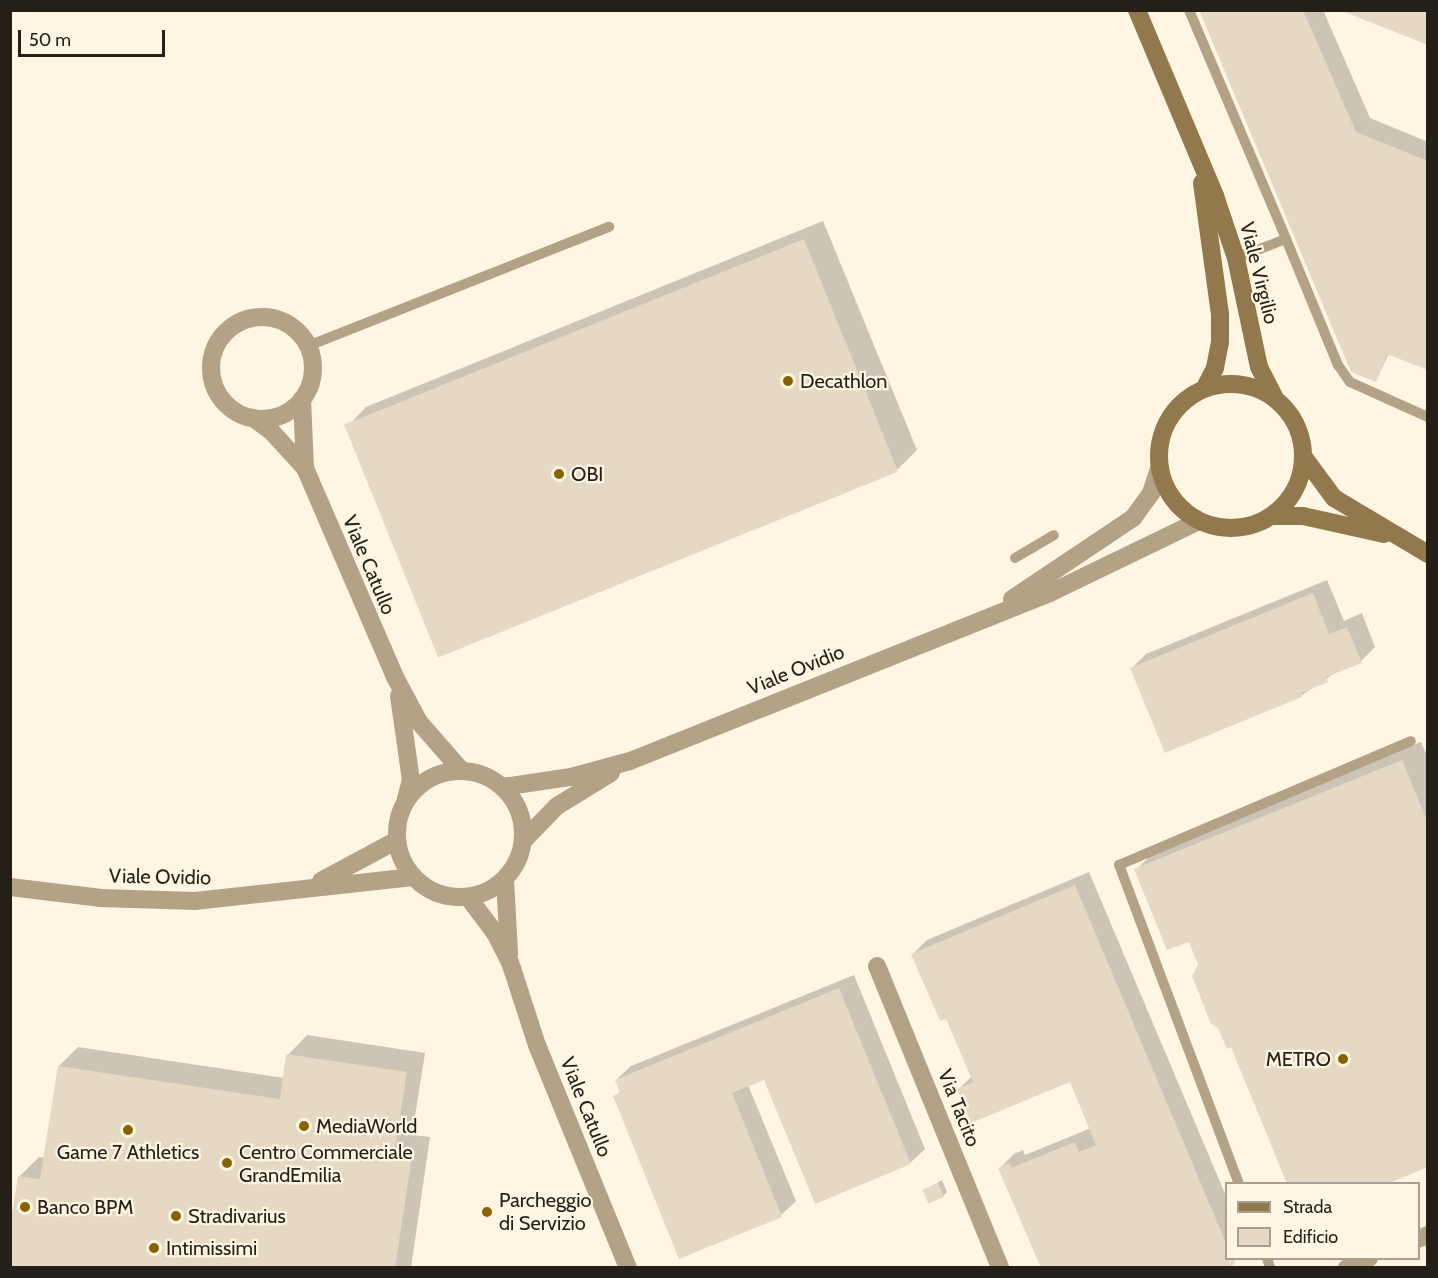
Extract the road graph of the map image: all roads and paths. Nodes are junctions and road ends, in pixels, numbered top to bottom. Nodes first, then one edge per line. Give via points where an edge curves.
1 (1137, 10) edge
2 (1189, 10) edge
3 (1198, 161) junction
4 (609, 227) dead end
5 (1286, 239) junction
6 (1236, 258) junction
7 (308, 346) junction
8 (1205, 388) junction
9 (1274, 397) junction
10 (302, 399) junction
11 (1428, 417) edge
12 (253, 418) junction
13 (1303, 456) junction
14 (304, 468) junction
15 (1159, 468) junction
16 (1271, 516) junction
17 (1199, 521) junction
18 (1053, 536) dead end
19 (1403, 540) junction
20 (1428, 554) edge
21 (1015, 558) dead end
22 (977, 621) junction
23 (395, 677) junction
24 (1411, 741) dead end
25 (630, 761) junction
26 (461, 770) junction
27 (503, 787) junction
28 (406, 801) junction
29 (397, 840) junction
30 (524, 840) junction
31 (413, 877) junction
32 (505, 879) junction
33 (10, 887) edge
34 (309, 887) junction
35 (468, 897) junction
36 (510, 962) junction
37 (877, 966) dead end
38 (1238, 1182) edge
39 (1365, 1260) edge
40 (628, 1268) edge
41 (1000, 1268) edge
42 (1347, 1268) edge

1 - 3 street, Viale Virgilio
2 - 5 lane
3 - 6 street, Viale Virgilio
3 - 8 street, Viale Virgilio via 1220,314 1220,342
4 - 7 lane
5 - 6 lane
5 - 11 lane via 1338,365 1350,382
6 - 9 street, Viale Virgilio via 1255,353
7 - 10 street, Viale Catullo via 313,368
7 - 12 street, Viale Catullo via 291,326 267,317 242,321 222,337 212,360 215,386 230,407
8 - 9 street via 1241,384
8 - 15 street via 1190,396 1167,421 1159,444
9 - 13 street via 1296,423
10 - 12 street via 280,415
10 - 14 street, Viale Catullo
12 - 14 street, Viale Catullo via 271,431
13 - 16 street via 1295,490
13 - 19 street via 1334,498
14 - 23 street, Viale Catullo
15 - 17 street via 1173,500
15 - 22 street, Viale Ovidio via 1151,493 1128,523
16 - 17 street via 1236,528
16 - 19 street via 1336,522
17 - 22 street, Viale Ovidio via 1111,566
18 - 21 lane
19 - 20 street
22 - 25 street, Viale Ovidio
23 - 26 street, Viale Catullo via 425,730
23 - 28 street, Viale Catullo via 411,780
24 - 38 lane via 1119,865
25 - 27 street, Viale Ovidio via 571,777
25 - 30 street, Viale Ovidio via 557,806
26 - 27 street via 491,778
26 - 28 street via 429,778
27 - 30 street via 519,812
28 - 29 street via 398,820
29 - 31 street via 402,860
29 - 34 street, Viale Ovidio
30 - 32 street via 518,861
31 - 34 street, Viale Ovidio
31 - 35 street via 429,889
32 - 35 street via 488,891
32 - 36 street, Viale Catullo
33 - 34 street, Viale Ovidio via 101,898 195,902
35 - 36 street, Viale Catullo via 495,933
36 - 40 street, Viale Catullo via 537,1045
37 - 41 street, Via Tacito
39 - 42 street

